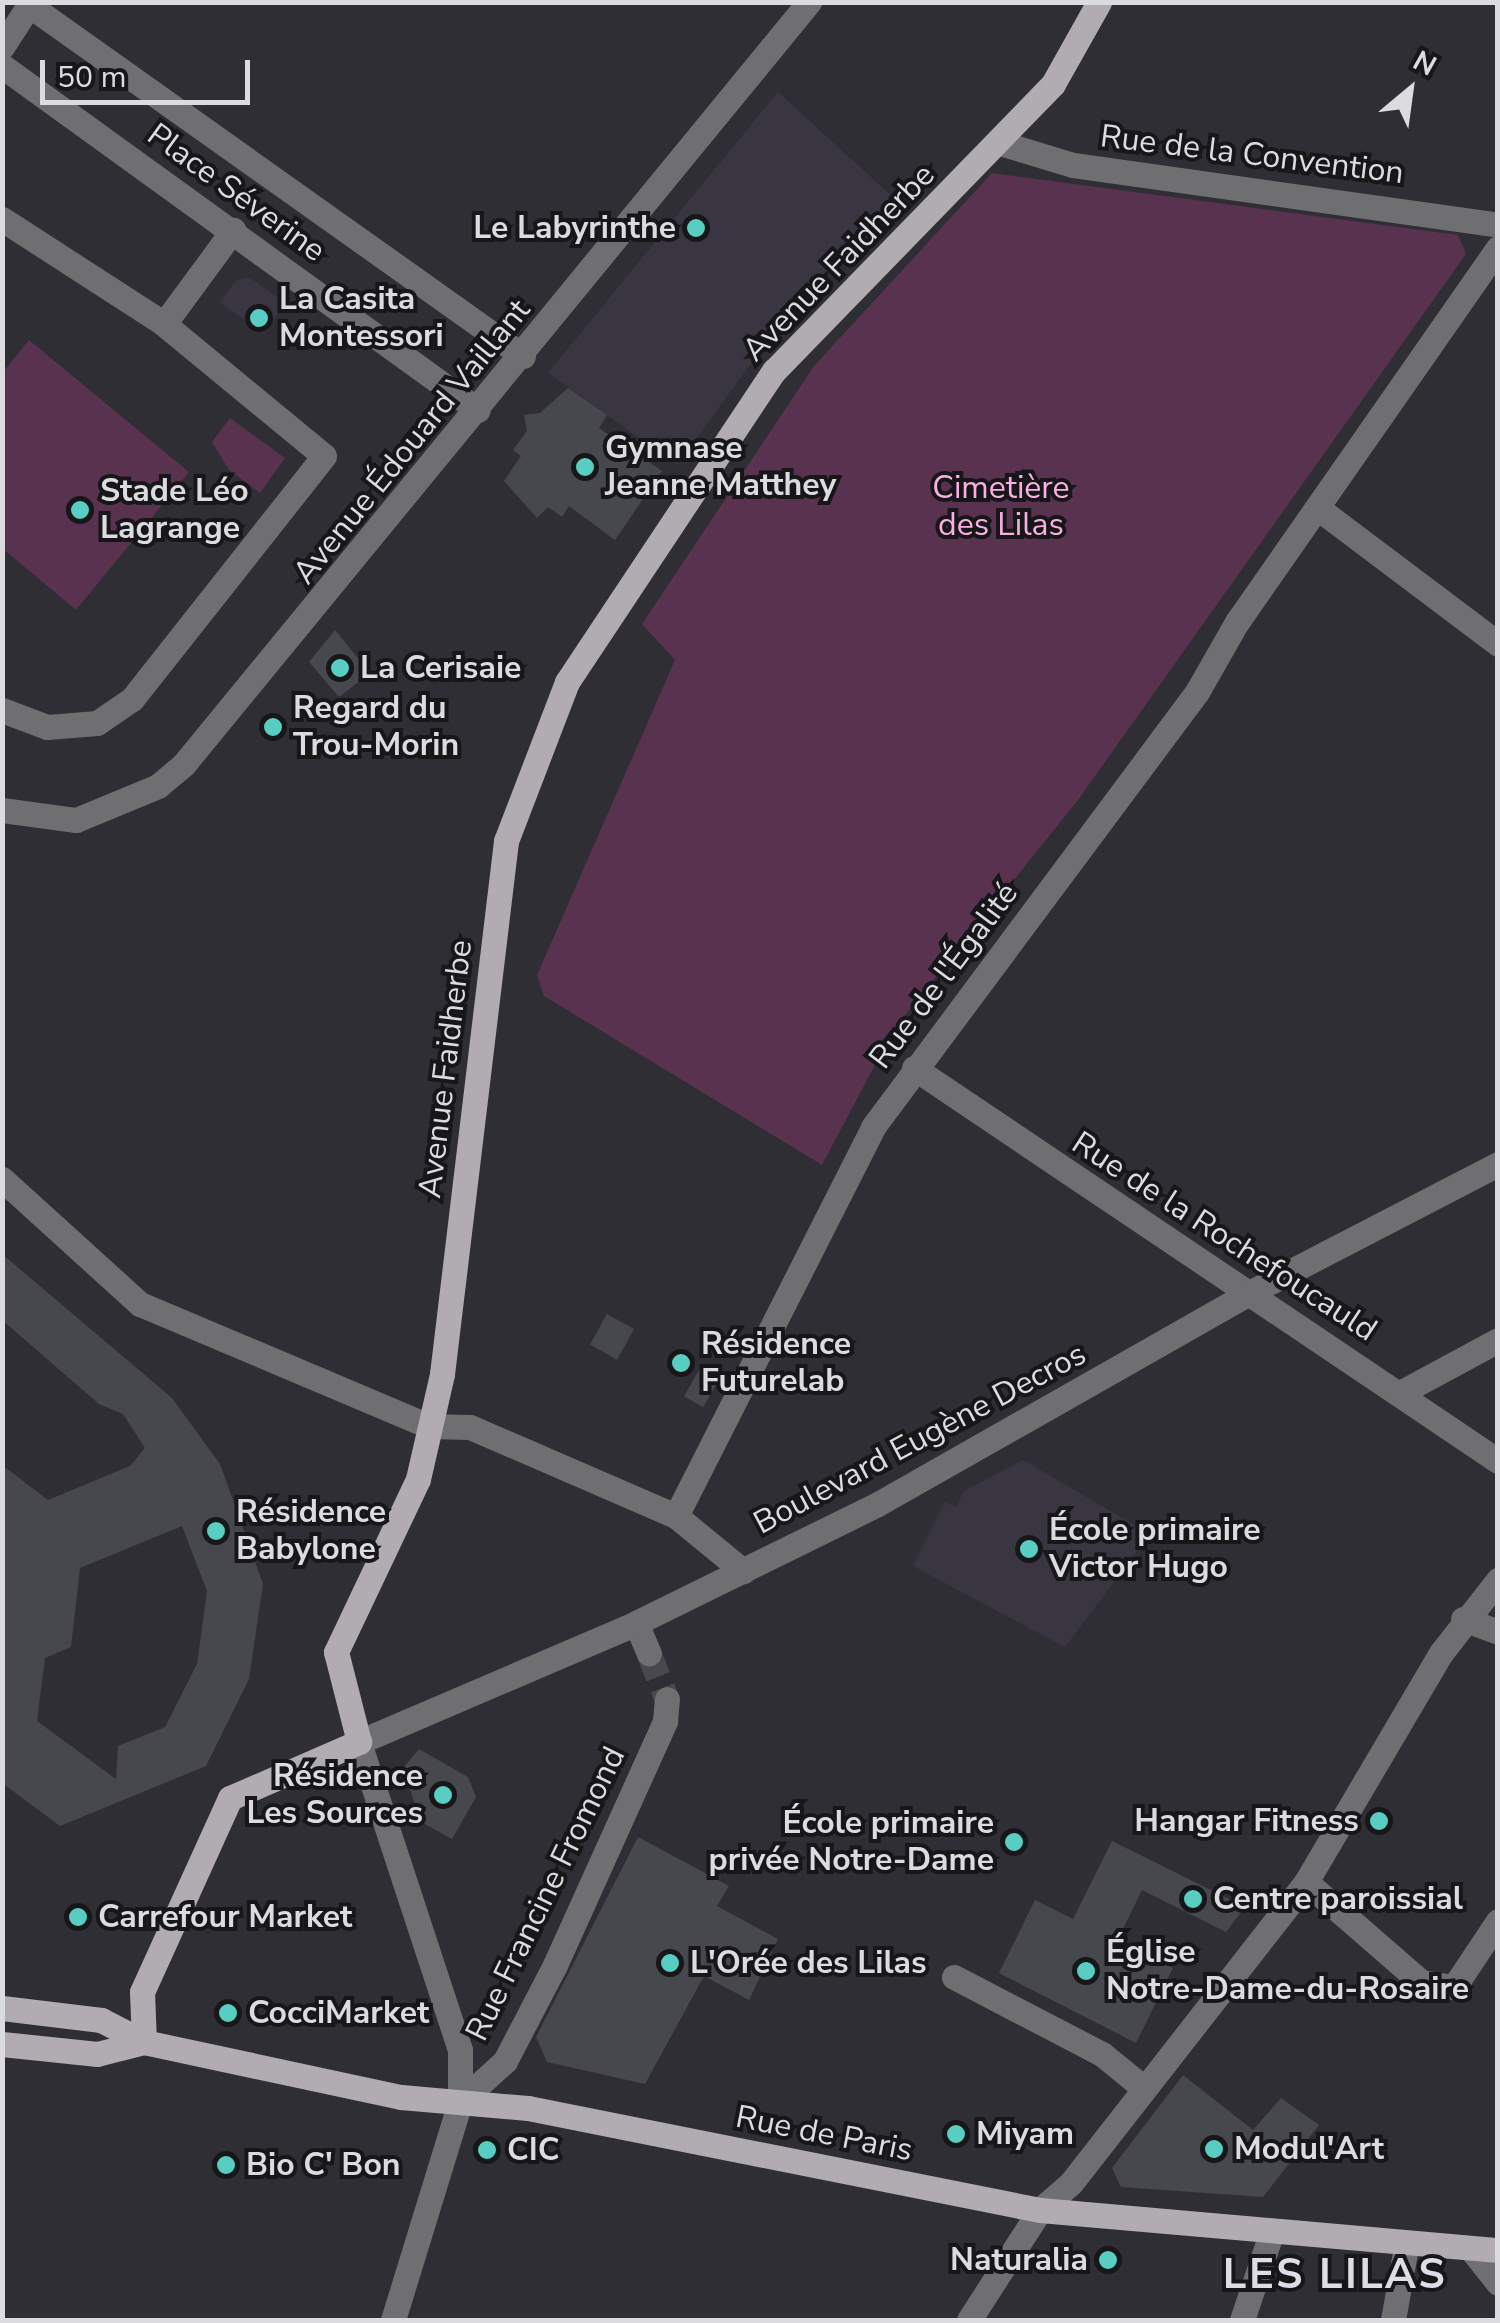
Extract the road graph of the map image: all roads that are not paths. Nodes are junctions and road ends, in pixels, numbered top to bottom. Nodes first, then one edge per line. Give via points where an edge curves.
1 (810, 2) edge
2 (1099, 2) edge
3 (30, 4) edge
4 (2, 48) edge
5 (2, 66) edge
6 (1000, 143) junction
7 (2, 219) edge
8 (1498, 225) edge
9 (232, 230) junction
10 (1498, 248) edge
11 (164, 324) junction
12 (523, 356) junction
13 (478, 410) junction
14 (1319, 509) junction
15 (1498, 644) edge
16 (2, 710) edge
17 (2, 810) edge
18 (914, 1068) junction
19 (1498, 1164) edge
20 (2, 1178) edge
21 (1250, 1292) junction
22 (1498, 1340) edge
23 (1400, 1393) junction
24 (428, 1426) junction
25 (1498, 1461) edge
26 (676, 1516) junction
27 (743, 1571) junction
28 (1498, 1580) edge
29 (1463, 1620) junction
30 (636, 1623) junction
31 (1498, 1632) edge
32 (649, 1653) tunnel mouth
33 (667, 1699) tunnel mouth
34 (359, 1742) junction
35 (1306, 1882) junction
36 (1498, 1920) edge
37 (954, 1977) dead end
38 (2, 2008) edge
39 (144, 2042) junction
40 (2, 2044) edge
41 (1140, 2085) junction
42 (460, 2102) junction
43 (1040, 2210) junction
44 (1271, 2234) junction
45 (1406, 2246) junction
46 (1471, 2249) junction
47 (1498, 2250) edge
48 (1498, 2283) edge
49 (394, 2320) edge
50 (969, 2320) edge
51 (1242, 2320) edge
52 (1392, 2320) edge

1 - 12 street, Avenue Édouard Vaillant
2 - 6 main road, Avenue Faidherbe via 1053,84
3 - 4 street
3 - 12 street, Place Séverine
5 - 9 street, Place Séverine
6 - 8 street, Rue de la Convention via 1072,165
6 - 24 main road, Avenue Faidherbe via 774,371 568,682 506,841 442,1374
7 - 11 street
9 - 11 street
9 - 13 street, Place Séverine
10 - 14 street
11 - 16 street via 324,456 132,699 97,722 64,726
12 - 13 street, Avenue Édouard Vaillant
13 - 17 street, Avenue Édouard Vaillant via 240,704 158,786 76,820
14 - 15 street
14 - 18 street, Rue de l'Égalité via 1090,842
18 - 21 street, Rue de la Rochefoucauld
18 - 26 street, Rue de l'Égalité via 873,1127
19 - 21 street, Boulevard Eugène Decros
20 - 24 street via 140,1304
21 - 23 street, Rue de la Rochefoucauld
21 - 27 street, Boulevard Eugène Decros
22 - 23 street
23 - 25 street, Rue de la Rochefoucauld
24 - 26 street via 470,1427
24 - 34 main road, Avenue Faidherbe via 418,1479 336,1652
26 - 27 street
27 - 30 street, Boulevard Eugène Decros
28 - 29 street
29 - 31 street
29 - 35 street
30 - 32 street
30 - 34 street, Boulevard Eugène Decros
33 - 42 street, Rue Francine Fromond via 665,1720 555,1965 504,2061
34 - 39 main road via 230,1798 142,1992
34 - 42 street via 460,2050
35 - 36 street via 1422,1982 1454,1987
35 - 41 street
37 - 41 street via 1102,2054
38 - 39 main road, Rue de Paris via 101,2020
39 - 40 main road, Rue de Paris via 97,2054
39 - 42 main road, Rue de Paris
41 - 43 street via 1071,2183
42 - 43 main road, Rue de Paris via 528,2108
42 - 49 street
43 - 44 main road, Rue de Paris
43 - 50 street
44 - 45 main road, Rue de Paris
44 - 51 street
45 - 46 main road, Rue de Paris
45 - 52 street
46 - 47 main road, Rue de Paris
46 - 48 street

